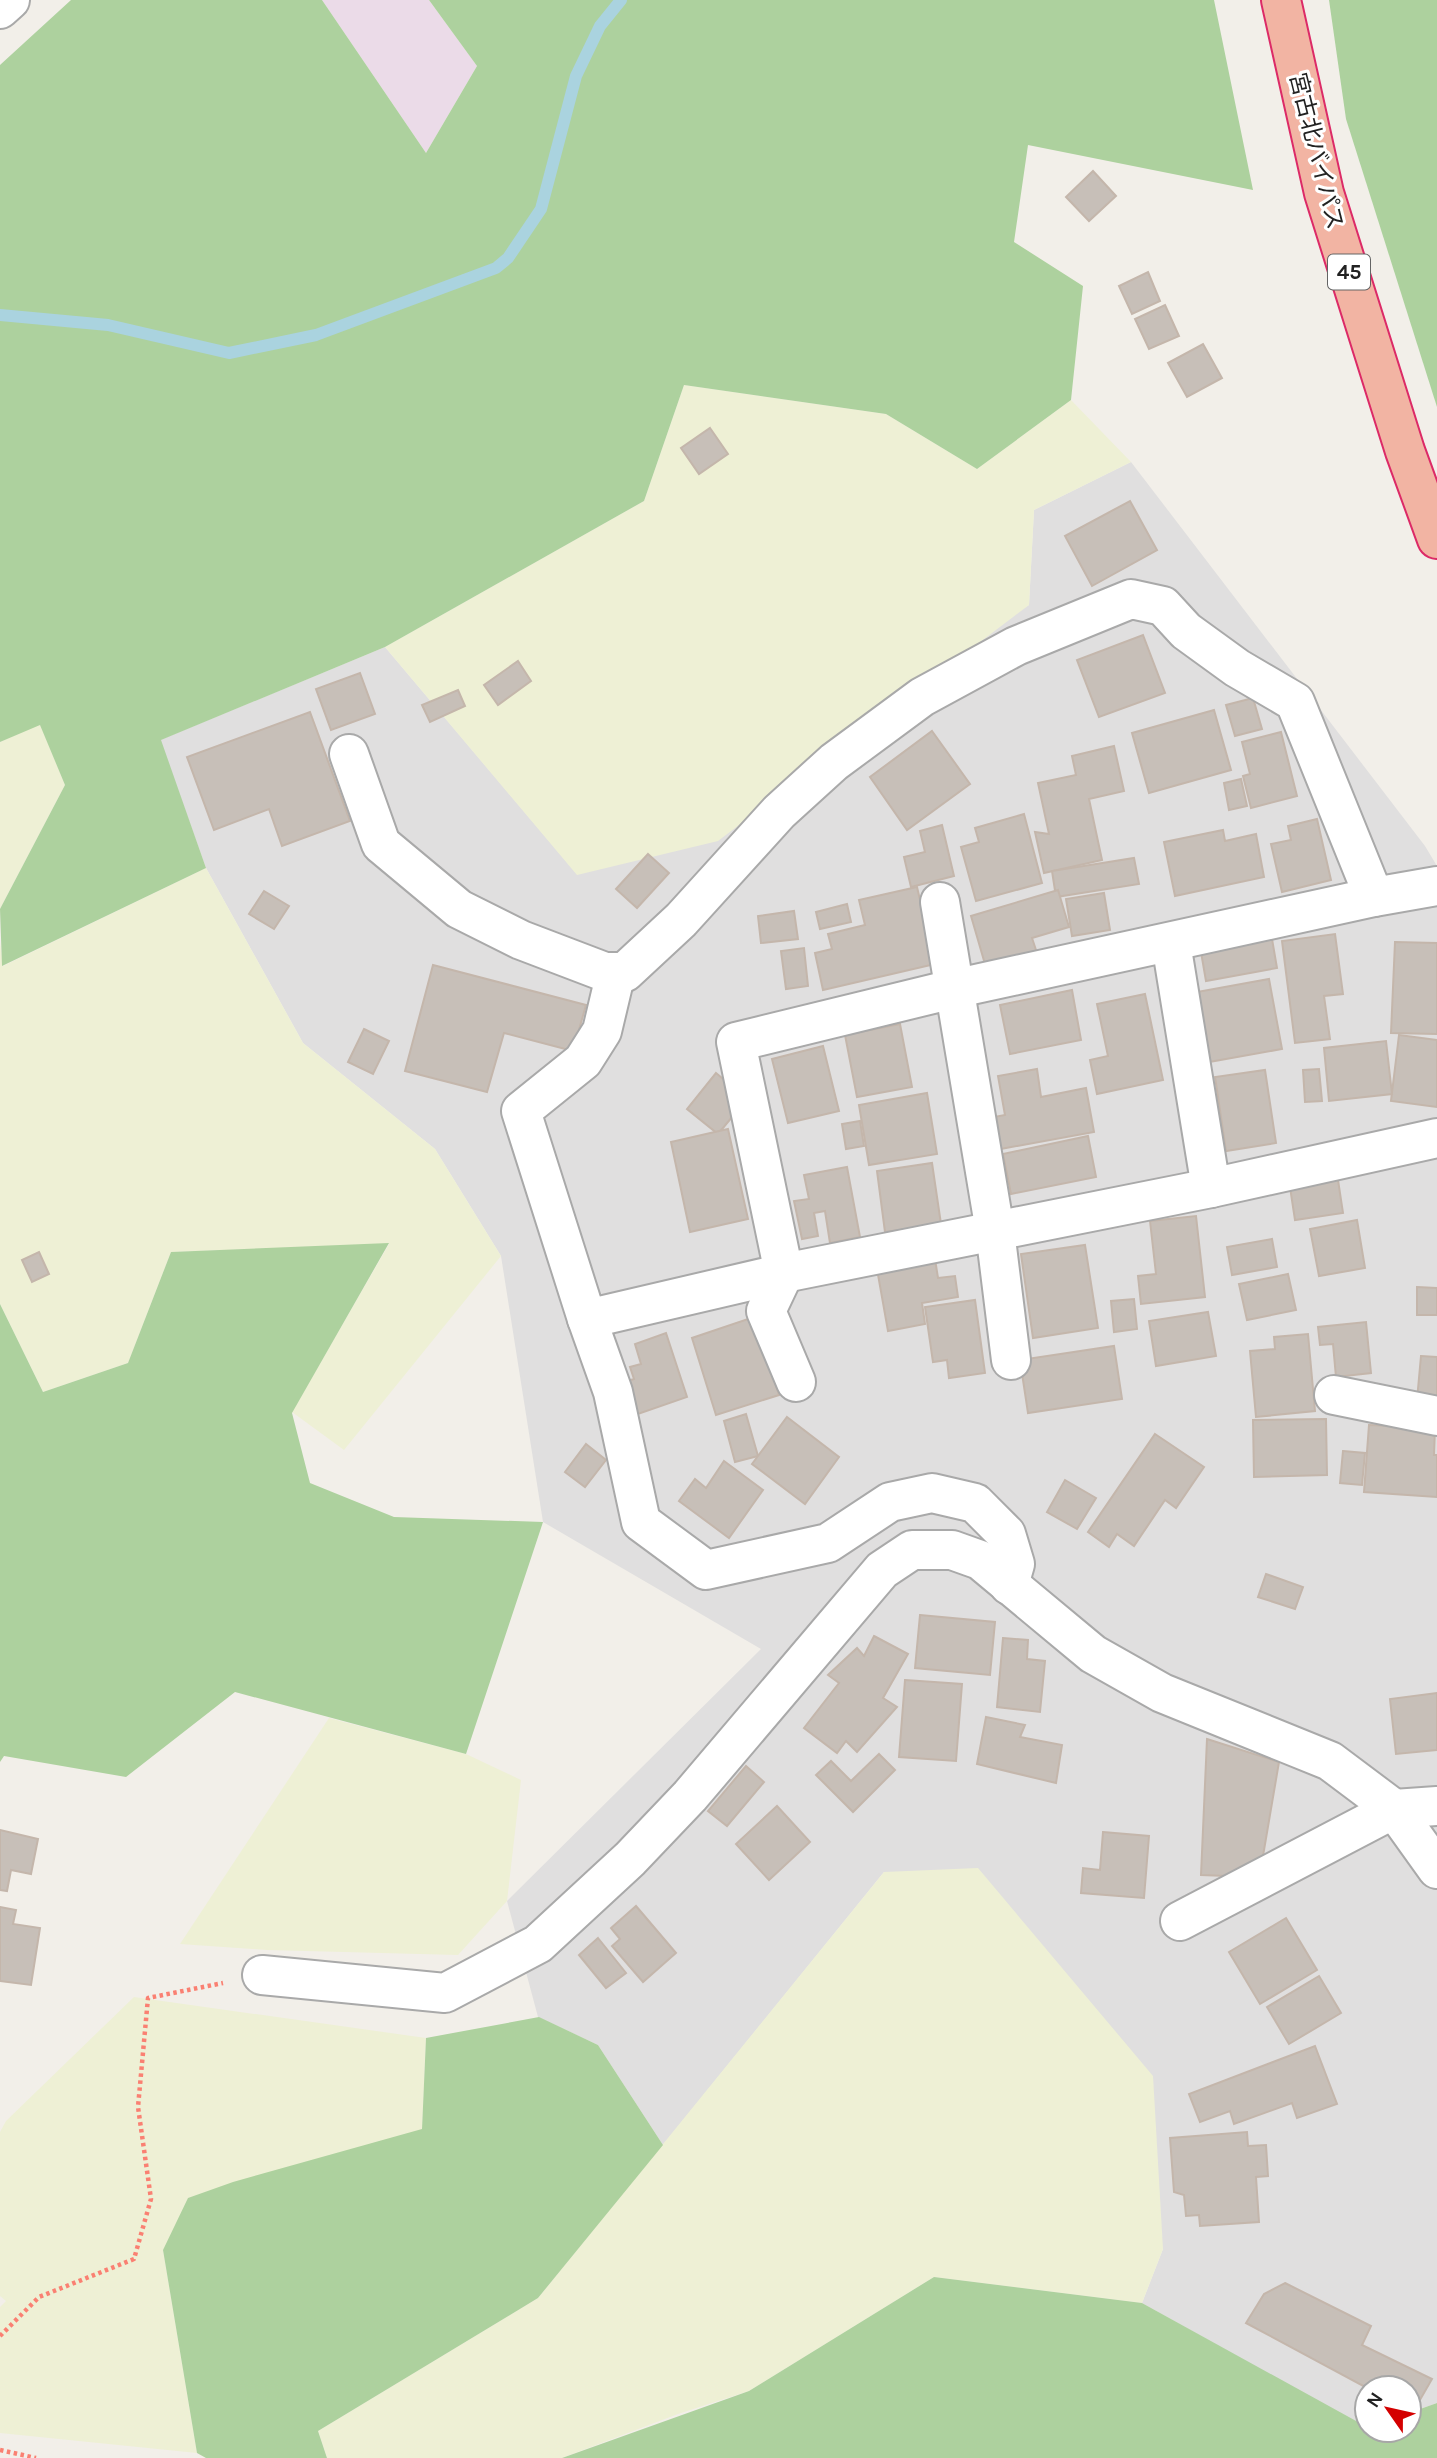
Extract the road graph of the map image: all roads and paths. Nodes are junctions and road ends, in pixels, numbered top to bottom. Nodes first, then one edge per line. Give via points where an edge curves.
1 (10, 0) edge
2 (1281, 0) edge
3 (0, 9) edge
4 (1437, 539) edge
5 (349, 754) dead end
6 (1437, 886) edge
7 (1374, 897) junction
8 (940, 902) dead end
9 (1171, 943) junction
10 (616, 972) junction
11 (953, 989) junction
12 (1437, 1138) edge
13 (1211, 1188) junction
14 (995, 1231) junction
15 (784, 1273) junction
16 (587, 1319) junction
17 (1011, 1360) dead end
18 (796, 1382) dead end
19 (1334, 1395) dead end
20 (1437, 1416) edge
21 (1009, 1584) junction
22 (1437, 1805) edge
23 (1394, 1809) junction
24 (1437, 1869) edge
25 (1180, 1921) dead end
26 (262, 1975) joint
27 (0, 2336) edge
28 (0, 2450) edge
29 (36, 2458) edge

1 - 3 street
2 - 4 highway, 宮古北バイパス / 45 via 1324,193
5 - 10 street via 381,844 459,909 521,940 605,972
6 - 7 street
7 - 9 street
7 - 10 street via 1295,702 1186,631 1164,606 1131,599 1016,646 922,697 834,762 779,812 681,920 625,972
8 - 11 street
9 - 11 street
9 - 13 street
10 - 16 street via 602,1031 583,1061 521,1111
11 - 14 street
11 - 15 street via 736,1042
12 - 13 street
13 - 14 street
14 - 15 street
14 - 17 street
15 - 16 street
15 - 18 street via 766,1311
16 - 21 street via 613,1392 640,1522 706,1570 828,1543 890,1502 932,1493 975,1503 1006,1534 1014,1563
19 - 20 street
21 - 23 street via 1093,1654 1162,1693 1330,1761
21 - 26 street via 980,1560 952,1550 912,1549 882,1570 690,1797 538,1944 491,1969 445,1993
22 - 23 street
23 - 24 street
23 - 25 street
26 - 27 path via 148,1998 138,2107 151,2199 134,2259 38,2297
28 - 29 path

